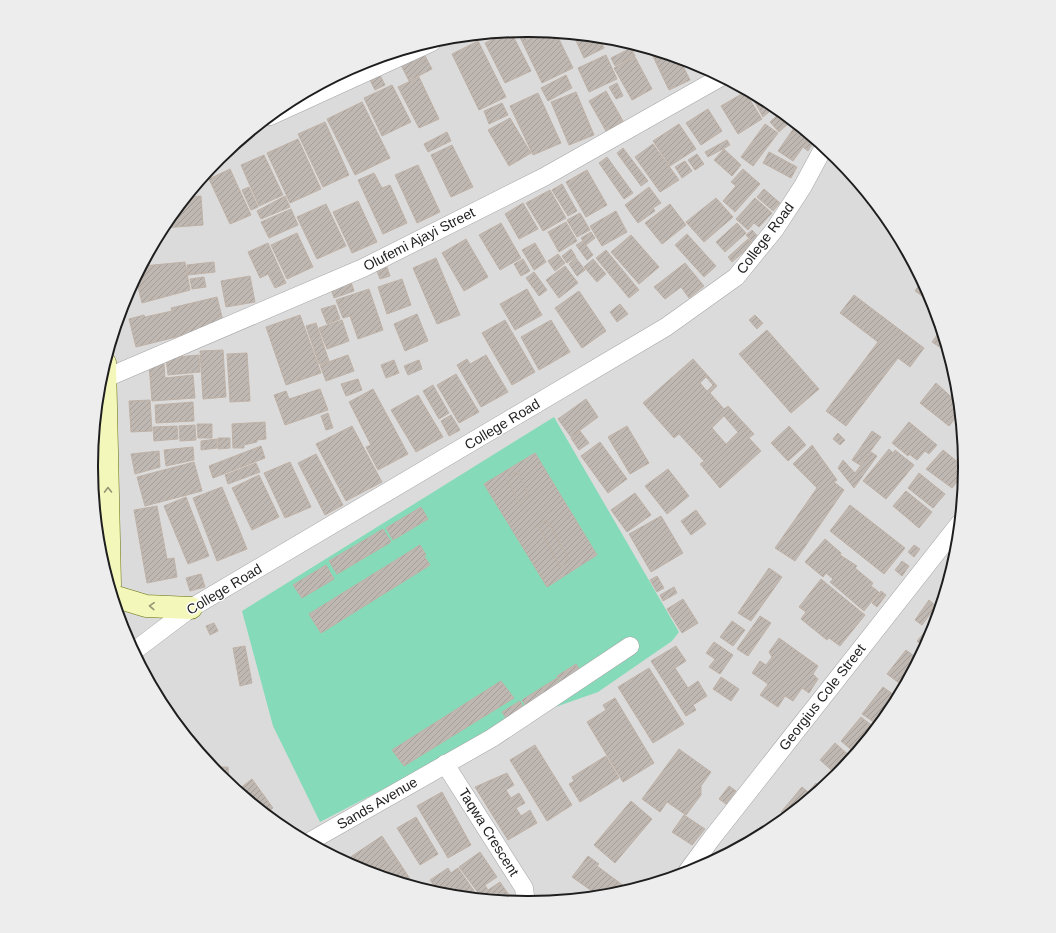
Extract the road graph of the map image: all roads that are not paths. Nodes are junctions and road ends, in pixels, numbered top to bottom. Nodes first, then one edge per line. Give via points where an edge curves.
1 (393, 59) edge
2 (716, 80) edge
3 (304, 100) edge
4 (821, 153) edge
5 (110, 368) edge
6 (106, 387) edge
7 (952, 533) edge
8 (110, 562) edge
9 (119, 598) edge
10 (191, 608) junction
11 (630, 646) dead end
12 (139, 647) edge
13 (445, 764) junction
14 (315, 839) edge
15 (694, 862) edge
16 (525, 896) edge

1 - 3 street
2 - 5 street, Olufemi Ajayi Street via 544,177 363,268
4 - 10 street, College Road via 775,230 736,276 723,286 666,327
8 -> 6 main road
7 - 15 street, Georgius Cole Street
10 -> 9 main road via 146,606
10 - 12 street, College Road
11 - 13 street, Sands Avenue via 492,738
13 - 14 street, Sands Avenue
13 - 16 street, Taqwa Crescent via 524,888

